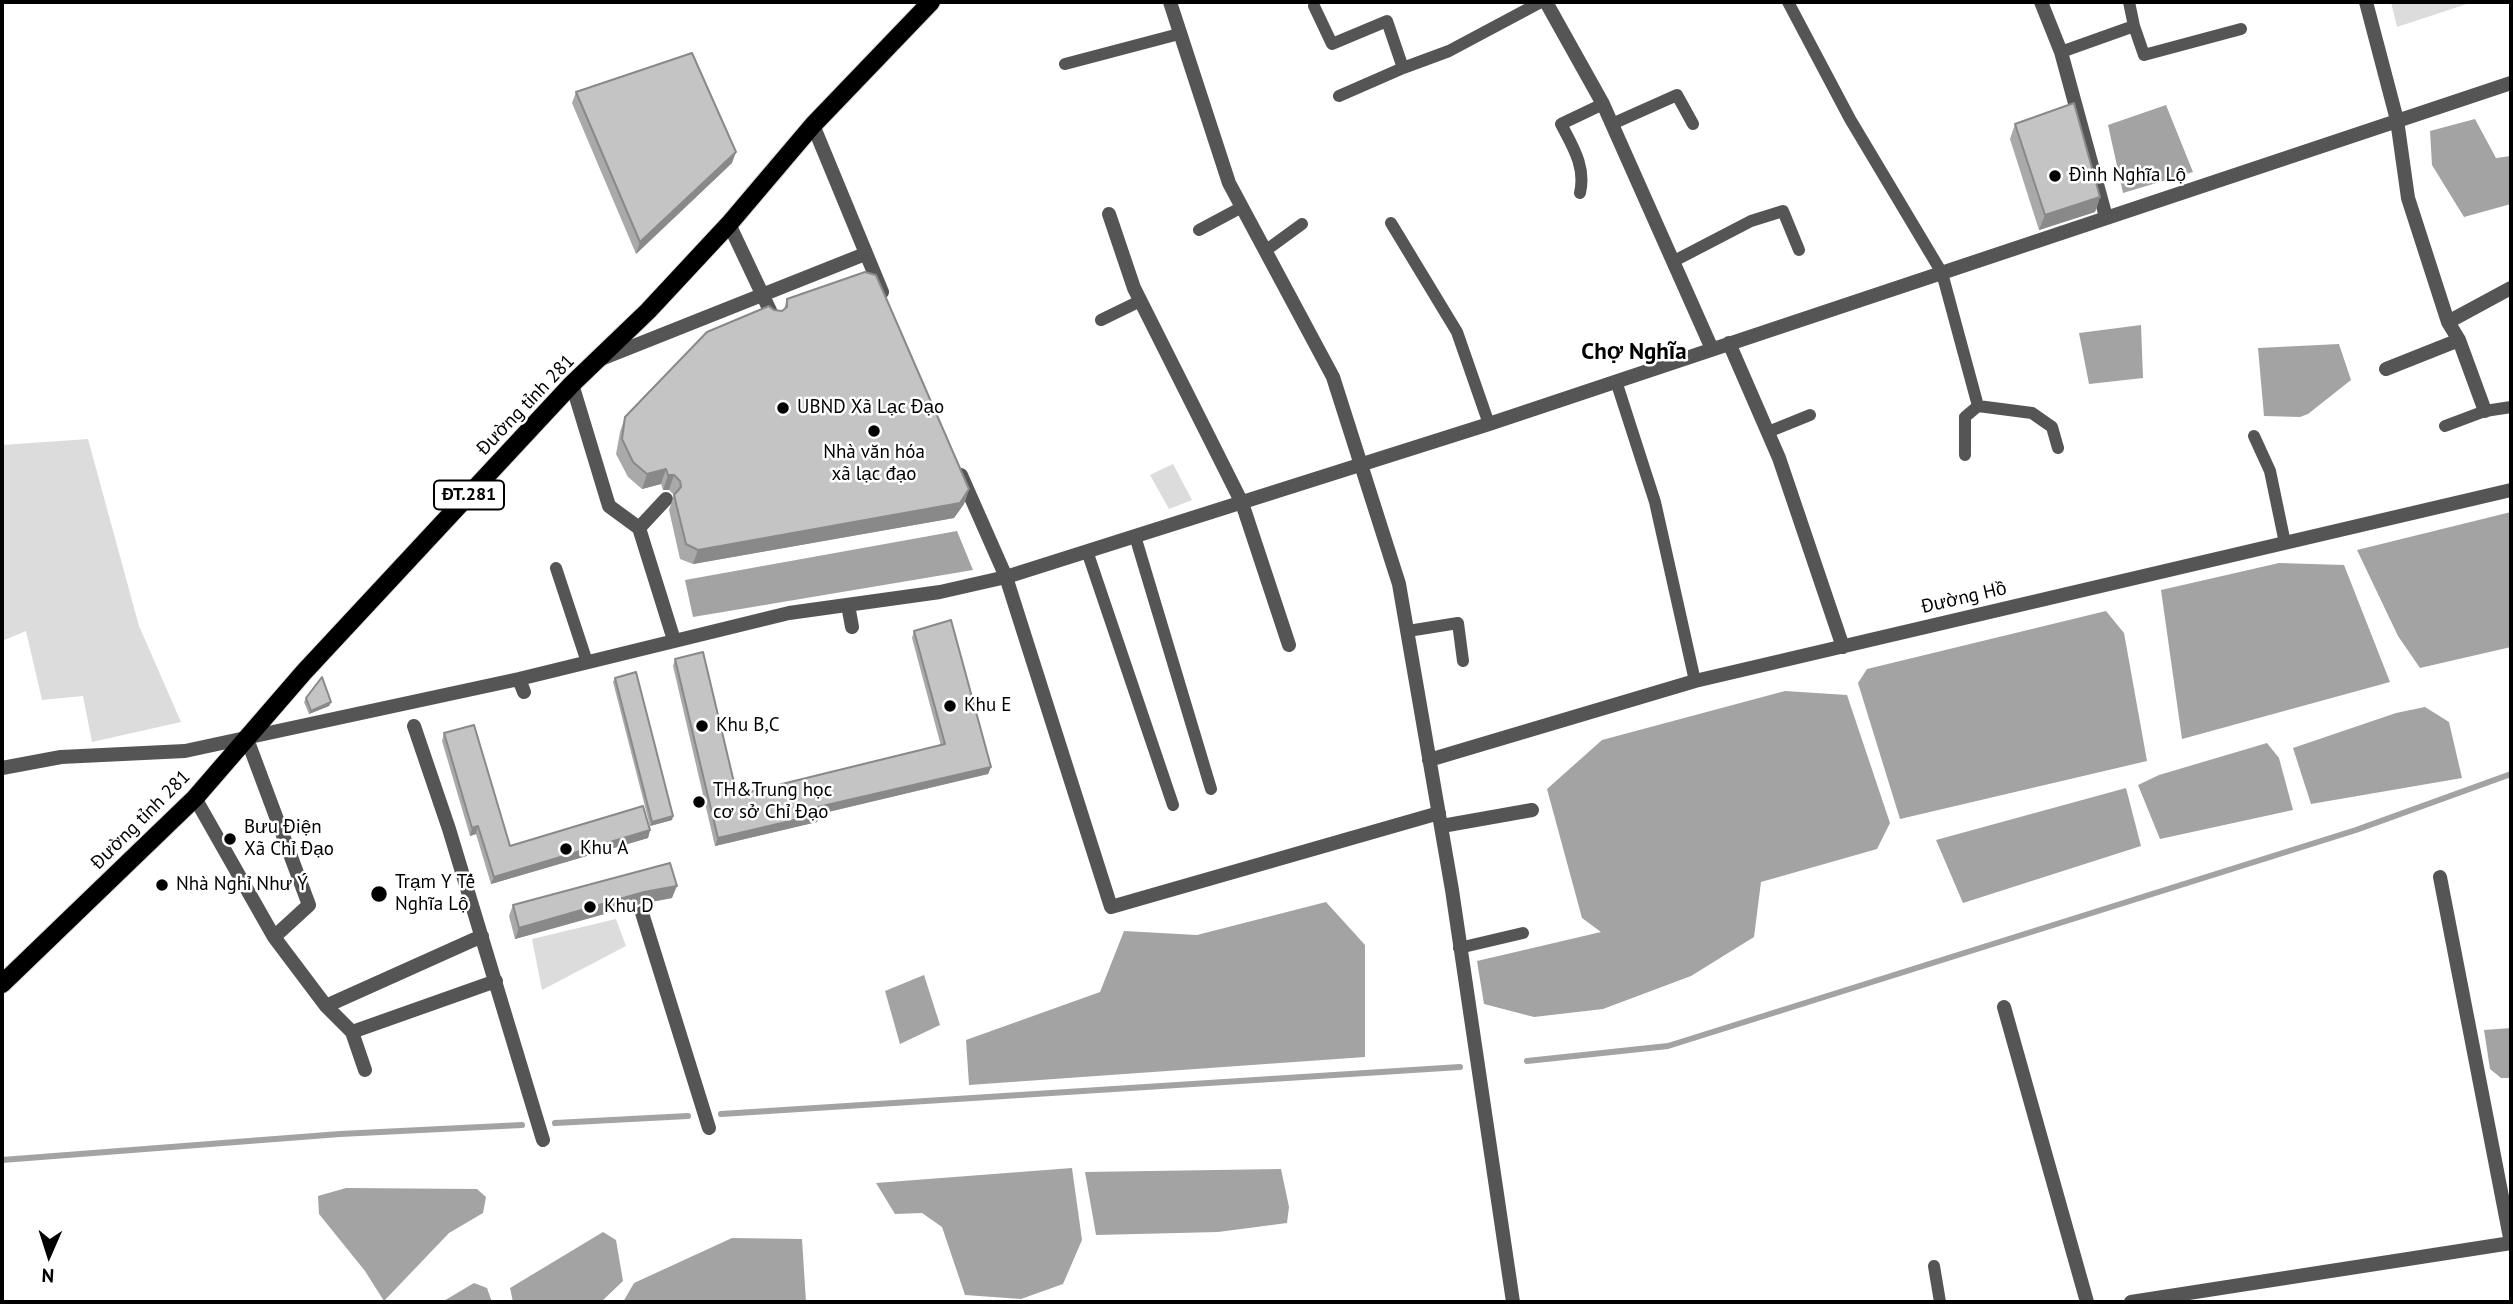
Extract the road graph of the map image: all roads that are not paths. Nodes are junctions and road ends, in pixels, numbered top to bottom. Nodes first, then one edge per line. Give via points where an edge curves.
1 (931, 2) edge
2 (1170, 2) edge
3 (1543, 2) edge
4 (1788, 2) edge
5 (2041, 2) edge
6 (2129, 2) edge
7 (2366, 2) edge
8 (1314, 6) dead end
9 (2134, 26) junction
10 (2241, 29) dead end
11 (1179, 34) junction
12 (2061, 52) junction
13 (1065, 64) dead end
14 (1403, 68) junction
15 (2511, 83) edge
16 (1339, 96) dead end
17 (1603, 104) junction
18 (2397, 120) junction
19 (1612, 124) junction
20 (1693, 124) dead end
21 (813, 125) junction
22 (1580, 193) dead end
23 (1242, 207) junction
24 (1109, 214) dead end
25 (2106, 217) junction
26 (1391, 223) dead end
27 (729, 224) junction
28 (1302, 224) dead end
29 (1199, 230) dead end
30 (1799, 250) dead end
31 (1265, 251) junction
32 (865, 254) junction
33 (1674, 261) junction
34 (1942, 273) junction
35 (2511, 288) edge
36 (760, 295) junction
37 (1140, 301) junction
38 (887, 304) edge
39 (773, 317) edge
40 (1101, 320) dead end
41 (2448, 322) junction
42 (2459, 340) junction
43 (1729, 343) junction
44 (1712, 349) junction
45 (600, 360) junction
46 (2386, 369) dead end
47 (1616, 381) junction
48 (572, 384) junction
49 (1978, 406) junction
50 (2511, 407) edge
51 (2485, 411) junction
52 (1810, 415) dead end
53 (1489, 424) junction
54 (2445, 426) dead end
55 (1768, 432) junction
56 (2254, 436) dead end
57 (2058, 448) dead end
58 (1965, 455) dead end
59 (957, 465) edge
60 (1363, 465) junction
61 (2511, 490) edge
62 (666, 499) dead end
63 (1242, 503) junction
64 (639, 528) junction
65 (1135, 536) junction
66 (2285, 543) junction
67 (1087, 551) junction
68 (556, 568) dead end
69 (1006, 577) junction
70 (848, 605) junction
71 (852, 627) dead end
72 (1408, 631) junction
73 (674, 640) junction
74 (1289, 645) dead end
75 (1843, 647) junction
76 (1463, 661) dead end
77 (586, 662) junction
78 (1695, 681) junction
79 (414, 726) dead end
80 (247, 739) junction
81 (1429, 760) junction
82 (2, 768) edge
83 (1211, 789) dead end
84 (195, 799) junction
85 (1173, 805) dead end
86 (1532, 810) dead end
87 (1441, 820) junction
88 (2440, 877) dead end
89 (642, 913) dead end
90 (1523, 933) dead end
91 (482, 936) junction
92 (274, 937) junction
93 (1459, 948) junction
94 (496, 981) junction
95 (2, 984) edge
96 (326, 1006) junction
97 (2004, 1007) dead end
98 (352, 1032) junction
99 (365, 1070) dead end
100 (709, 1128) dead end
101 (543, 1140) dead end
102 (2511, 1243) edge
103 (1934, 1266) dead end
104 (1513, 1302) edge
105 (1940, 1302) edge
106 (2087, 1302) edge
107 (2131, 1302) edge

1 - 21 main road, Đường tỉnh 281 / ĐT.281
2 - 11 street
3 - 14 lane via 1449,51
3 - 17 street
4 - 34 lane via 1850,119
5 - 12 street
6 - 9 lane
7 - 18 street
8 - 14 lane via 1332,44 1387,21
9 - 10 lane via 2144,55
9 - 12 lane
11 - 13 lane
11 - 23 street via 1229,183
12 - 25 street
14 - 16 lane
15 - 18 street
17 - 19 street
17 - 22 lane via 1561,124 1578,157 1583,178
18 - 25 street
18 - 41 street via 2408,198
19 - 20 lane via 1678,94
19 - 33 street
21 - 27 main road, Đường tỉnh 281 / ĐT.281
21 - 32 street
23 - 29 lane
23 - 31 street
24 - 37 street
25 - 34 street
26 - 53 lane via 1457,332
27 - 36 street
27 - 45 main road, Đường tỉnh 281 / ĐT.281
28 - 31 lane
30 - 33 lane via 1783,211 1751,221
31 - 60 street via 1333,377
32 - 36 street
32 - 38 street
33 - 44 street
34 - 43 street
34 - 49 lane
35 - 41 street
36 - 39 street
36 - 45 street
37 - 40 lane
37 - 63 street
41 - 42 street
42 - 46 street
42 - 51 street
43 - 44 street
43 - 55 street
44 - 47 street
45 - 48 main road, Đường tỉnh 281 / ĐT.281
47 - 53 street
47 - 78 lane via 1655,502
48 - 64 street via 609,506
48 - 80 main road, Đường tỉnh 281 / ĐT.281
49 - 57 lane via 2032,412 2052,427
49 - 58 lane via 1965,418
50 - 51 lane
51 - 54 lane
52 - 55 lane
53 - 60 street
55 - 75 street
56 - 66 lane via 2270,471
59 - 69 street
60 - 63 street
60 - 72 street via 1399,584
61 - 66 street, Đường Hồ
62 - 64 street
63 - 65 street
63 - 74 street
64 - 73 street
65 - 67 street
65 - 83 lane
66 - 75 street, Đường Hồ
67 - 69 street
67 - 85 lane
68 - 77 lane
69 - 70 street
69 - 87 street via 1111,907
70 - 71 street
70 - 73 street via 789,613
72 - 76 lane via 1458,623
72 - 81 street
73 - 77 street
75 - 78 street, Đường Hồ
77 - 80 street via 522,685
78 - 81 street, Đường Hồ
79 - 91 street
80 - 82 street via 185,751 61,757
80 - 84 main road, Đường tỉnh 281 / ĐT.281
80 - 92 street via 309,905
81 - 87 street
84 - 92 street
84 - 95 main road, Đường tỉnh 281 / ĐT.281
86 - 87 street
87 - 93 street
88 - 102 street
89 - 100 street
90 - 93 lane
91 - 94 street
91 - 96 street
92 - 96 street
93 - 104 street
94 - 98 street
94 - 101 street
96 - 98 street
97 - 106 street
98 - 99 street
102 - 107 street
103 - 105 lane

